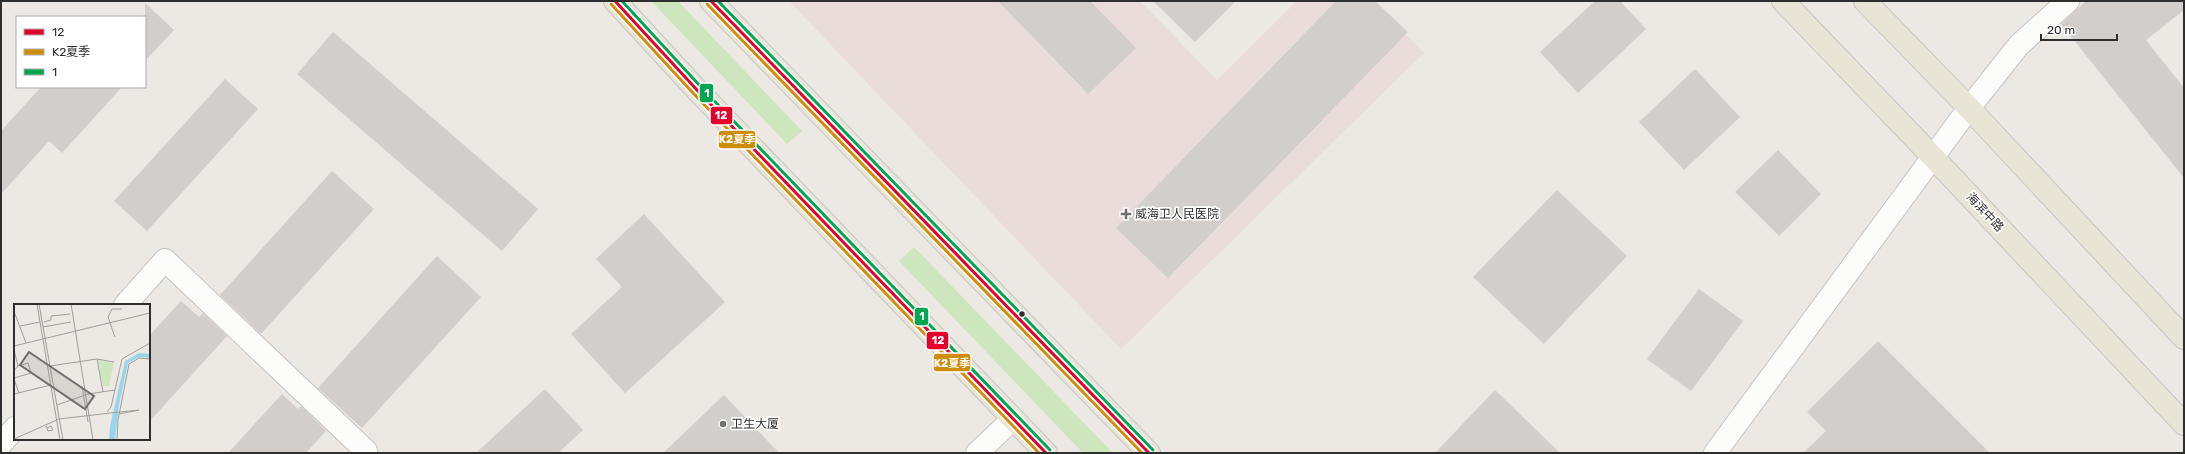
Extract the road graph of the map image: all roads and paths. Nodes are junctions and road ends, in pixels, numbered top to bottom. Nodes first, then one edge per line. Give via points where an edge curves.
1 (615, 1) edge
2 (711, 1) edge
3 (1783, 1) edge
4 (1865, 1) edge
5 (2068, 1) edge
6 (1969, 108) junction
7 (1932, 156) junction
8 (126, 304) edge
9 (2184, 338) edge
10 (1013, 419) junction
11 (2184, 424) edge
12 (14, 429) edge
13 (1, 444) edge
14 (364, 453) edge
15 (977, 453) edge
16 (1046, 453) edge
17 (1149, 453) edge
18 (1715, 453) edge

1 - 10 main road
2 - 17 main road
3 - 7 main road, 海滨中路
4 - 6 main road
5 - 6 street via 2019,45
6 - 7 street
6 - 9 main road
7 - 11 main road, 海滨中路
7 - 18 street
8 - 14 street via 165,260 360,445 366,451
10 - 15 street
10 - 16 main road
12 - 13 street

